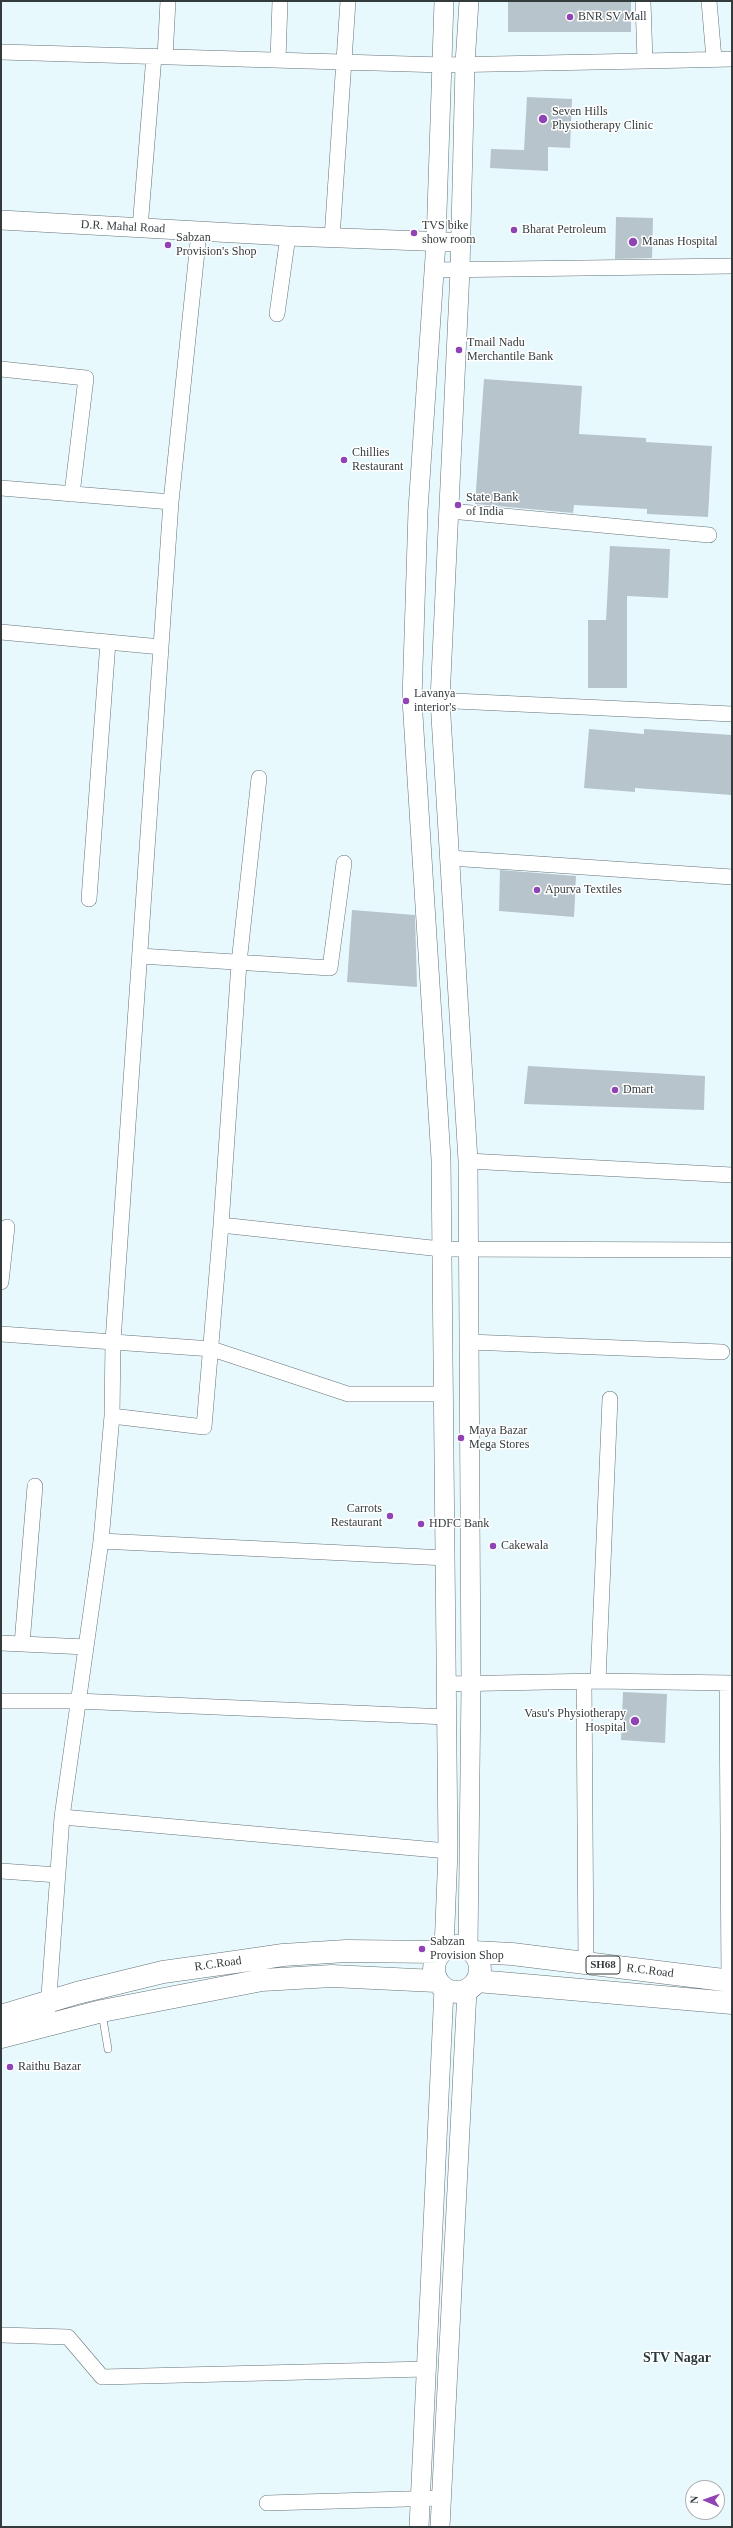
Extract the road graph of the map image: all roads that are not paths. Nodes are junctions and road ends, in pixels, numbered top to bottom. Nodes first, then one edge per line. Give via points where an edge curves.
1 (168, 1) edge
2 (280, 1) edge
3 (348, 1) edge
4 (444, 1) edge
5 (469, 1) edge
6 (643, 1) edge
7 (709, 1) edge
8 (1, 52) edge
9 (159, 56) junction
10 (732, 59) edge
11 (278, 60) junction
12 (645, 60) junction
13 (714, 60) junction
14 (342, 62) junction
15 (443, 64) junction
16 (465, 64) junction
17 (1, 220) edge
18 (140, 228) junction
19 (199, 232) junction
20 (288, 236) junction
21 (332, 238) junction
22 (436, 242) junction
23 (461, 242) junction
24 (732, 266) edge
25 (435, 270) junction
26 (460, 270) junction
27 (277, 314) dead end
28 (1, 369) edge
29 (1, 488) edge
30 (72, 494) junction
31 (171, 502) junction
32 (450, 511) junction
33 (709, 535) dead end
34 (1, 632) edge
35 (108, 642) junction
36 (161, 648) junction
37 (412, 699) junction
38 (440, 700) junction
39 (732, 714) edge
40 (259, 778) dead end
41 (450, 858) junction
42 (344, 863) dead end
43 (732, 877) edge
44 (89, 899) dead end
45 (140, 956) junction
46 (239, 963) junction
47 (468, 1161) junction
48 (732, 1175) edge
49 (222, 1225) junction
50 (7, 1227) dead end
51 (442, 1249) junction
52 (468, 1250) junction
53 (732, 1250) edge
54 (1, 1282) edge
55 (1, 1334) edge
56 (113, 1341) junction
57 (469, 1342) junction
58 (212, 1349) junction
59 (722, 1352) dead end
60 (444, 1394) junction
61 (610, 1399) dead end
62 (112, 1416) junction
63 (35, 1486) dead end
64 (102, 1541) junction
65 (446, 1558) junction
66 (1, 1643) edge
67 (22, 1644) junction
68 (86, 1647) junction
69 (591, 1681) junction
70 (730, 1683) edge
71 (447, 1684) junction
72 (471, 1684) junction
73 (1, 1701) edge
74 (77, 1701) junction
75 (447, 1717) junction
76 (62, 1817) junction
77 (448, 1851) junction
78 (1, 1871) edge
79 (58, 1875) junction
80 (471, 1950) junction
81 (442, 1951) junction
82 (586, 1963) junction
83 (731, 1981) edge
84 (440, 1985) junction
85 (472, 1986) junction
86 (49, 2002) junction
87 (732, 2003) edge
88 (102, 2011) junction
89 (1, 2016) edge
90 (47, 2026) junction
91 (1, 2037) edge
92 (108, 2049) dead end
93 (429, 2326) junction
94 (450, 2327) junction
95 (1, 2335) edge
96 (427, 2369) junction
97 (420, 2497) junction
98 (442, 2498) junction
99 (267, 2503) dead end
100 (418, 2527) edge
101 (440, 2527) edge

1 - 9 street
2 - 11 street
3 - 14 street
4 - 15 street
5 - 16 street
6 - 12 street
7 - 13 street
8 - 9 street
9 - 11 street
9 - 18 street
10 - 13 street
11 - 14 street
12 - 13 street
12 - 16 street
14 - 15 street
14 - 21 street
15 - 16 street
15 - 22 street
16 - 23 street
17 - 18 street, D.R. Mahal Road
18 - 19 street, D.R. Mahal Road
19 - 20 street, D.R. Mahal Road
19 - 31 street
20 - 21 street, D.R. Mahal Road
20 - 27 street
21 - 22 street, D.R. Mahal Road
22 - 23 street, D.R. Mahal Road
22 - 25 street
23 - 26 street
24 - 26 street
25 - 26 street
25 - 37 street via 418,510
26 - 32 street
28 - 30 street via 86,378
29 - 30 street
30 - 31 street
31 - 36 street
32 - 33 street
32 - 38 street
34 - 35 street
35 - 36 street
35 - 44 street
36 - 45 street
37 - 38 street
37 - 51 street via 441,1159
38 - 39 street
38 - 41 street
40 - 46 street
41 - 43 street
41 - 47 street
42 - 46 street via 330,968
45 - 46 street
45 - 56 street
46 - 49 street
47 - 48 street
47 - 52 street
49 - 51 street
49 - 58 street
50 - 54 street
51 - 52 street
51 - 60 street
52 - 53 street
52 - 57 street
55 - 56 street
56 - 58 street
56 - 62 street
57 - 59 street
57 - 72 street
58 - 60 street via 348,1394
58 - 62 street via 204,1427
60 - 65 street
61 - 69 street
62 - 64 street
63 - 67 street
64 - 65 street
64 - 68 street
65 - 71 street
66 - 67 street
67 - 68 street
68 - 74 street
69 - 70 street
69 - 72 street
69 - 82 street
70 - 83 street
71 - 72 street
71 - 75 street
72 - 80 street
73 - 74 street
74 - 75 street
74 - 76 street
75 - 77 street
76 - 77 street
76 - 79 street
77 - 81 street
78 - 79 street
79 - 86 street
80 - 81 main road, SH68 via 456,1945
80 - 82 main road, R.C.Road / SH68
80 - 85 main road via 479,1963
81 - 84 main road via 433,1968
81 - 86 main road, R.C.Road via 346,1951 283,1955 163,1972
82 - 83 main road, R.C.Road / SH68
84 - 85 main road, SH68 via 455,1993
84 - 88 main road, R.C.Road via 332,1976 262,1980
84 - 93 street
85 - 87 main road, R.C.Road / SH68
85 - 94 street
86 - 89 main road, R.C.Road
86 - 90 street
88 - 90 main road, R.C.Road
88 - 92 lane
90 - 91 main road, R.C.Road
93 - 94 street
93 - 96 street
94 - 98 street
95 - 96 street via 68,2337 102,2377
96 - 97 street
97 - 98 street
97 - 99 street
97 - 100 street
98 - 101 street

